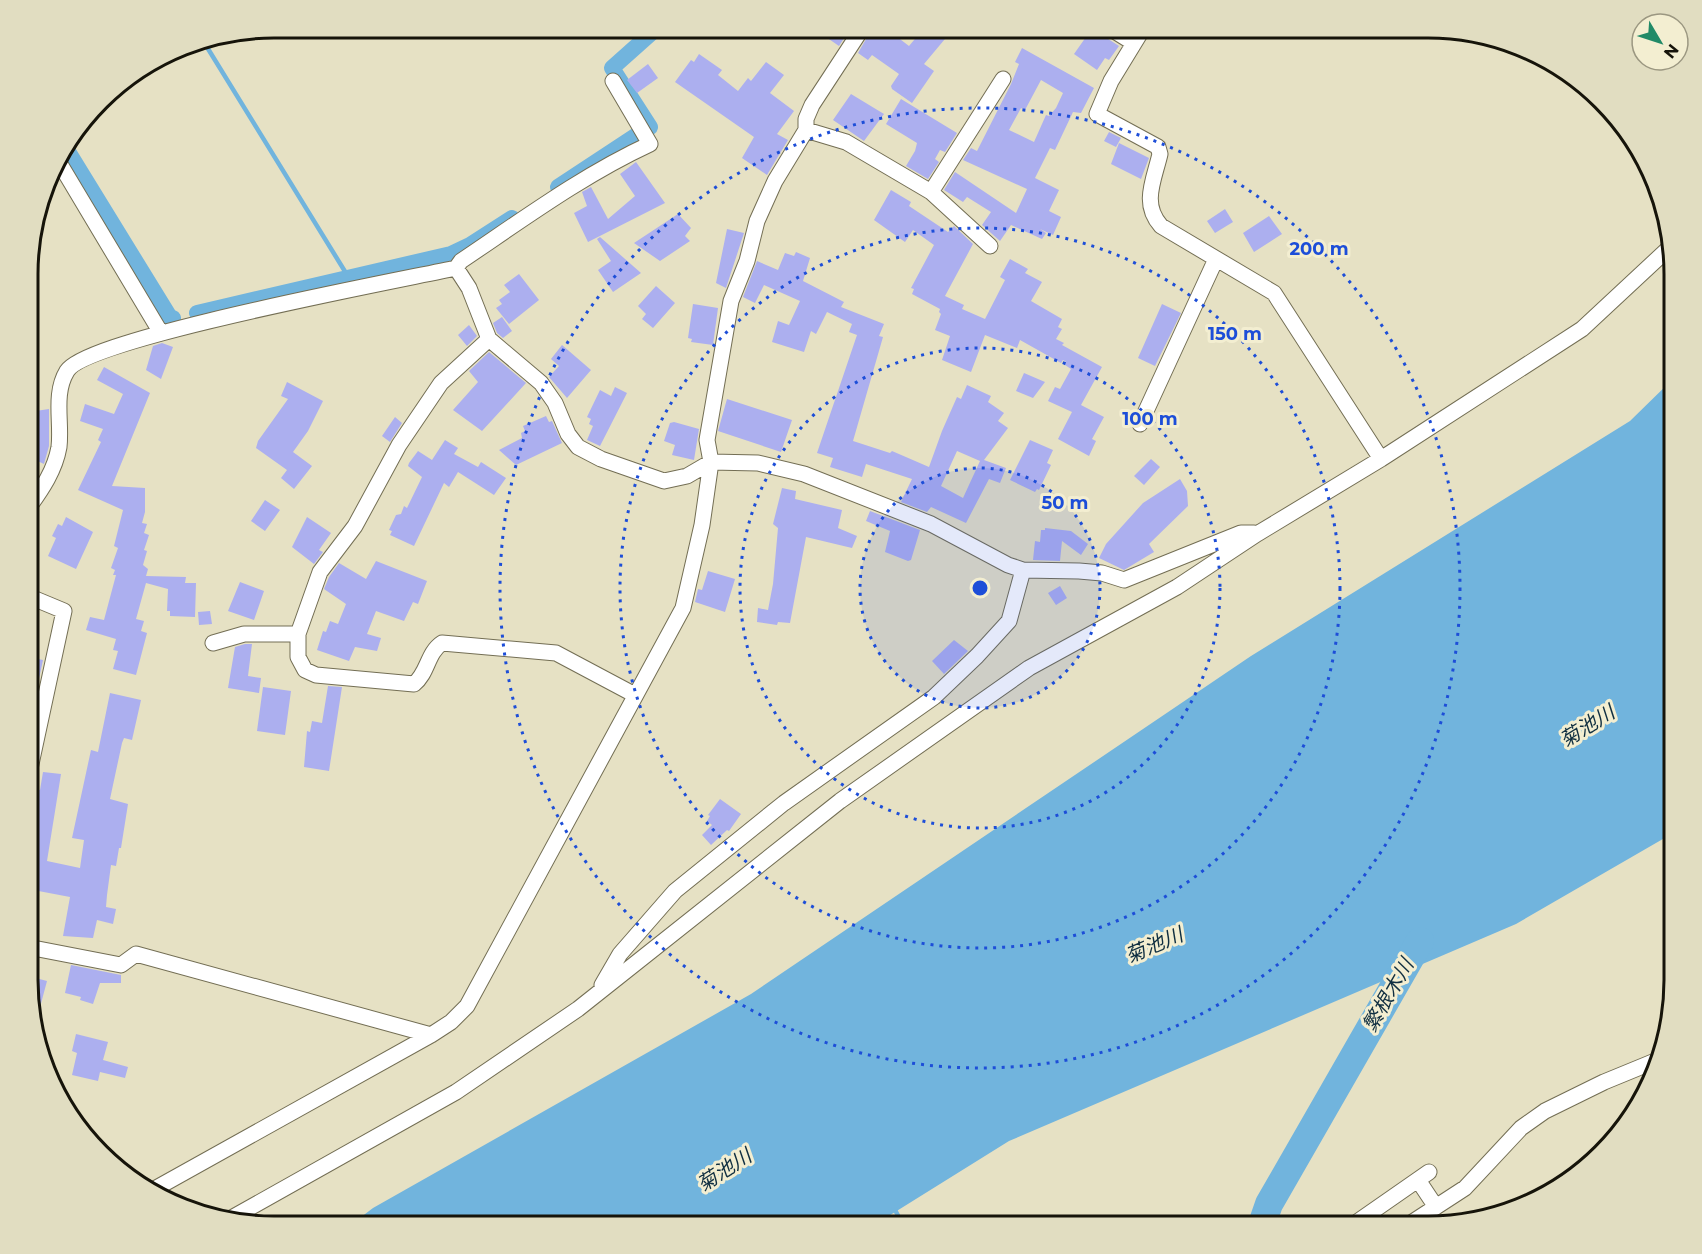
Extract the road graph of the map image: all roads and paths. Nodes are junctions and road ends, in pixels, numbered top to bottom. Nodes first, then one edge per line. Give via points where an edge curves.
1 (856, 38) edge
2 (1126, 38) edge
3 (1135, 38) edge
4 (1132, 42) junction
5 (1003, 79) dead end
6 (613, 81) dead end
7 (806, 130) junction
8 (62, 168) edge
9 (931, 192) junction
10 (990, 246) dead end
11 (1663, 253) edge
12 (1216, 259) junction
13 (456, 268) junction
14 (161, 333) junction
15 (489, 339) junction
16 (1140, 424) dead end
17 (1381, 459) junction
18 (711, 462) junction
19 (38, 494) edge
20 (1257, 534) junction
21 (1023, 570) junction
22 (38, 601) edge
23 (298, 634) junction
24 (213, 643) dead end
25 (635, 695) junction
26 (38, 731) edge
27 (38, 949) edge
28 (598, 993) junction
29 (431, 1035) junction
30 (1650, 1063) edge
31 (159, 1187) edge
32 (1436, 1207) junction
33 (239, 1214) edge
34 (1366, 1216) edge
35 (1422, 1216) edge

1 - 7 street via 812,105
2 - 4 street
3 - 4 street
4 - 12 street via 1097,114 1158,147 1160,154 1149,207 1153,218
5 - 9 street
6 - 13 street via 650,144 614,160
7 - 9 street via 846,142
7 - 18 street via 757,221 731,301 707,440
8 - 14 street
9 - 10 street
11 - 17 street via 1582,329
12 - 16 street
12 - 17 street via 1274,293
13 - 14 street
13 - 15 street via 469,288
14 - 19 street via 90,355 67,370 58,397 58,448 49,479
15 - 18 street via 541,383 578,447 664,481 687,476
15 - 23 street via 441,383 399,445 355,526 320,572
17 - 20 street
18 - 21 street via 758,463 804,474 932,524
18 - 25 street via 702,525 683,608
20 - 21 street via 1240,533 1124,580 1102,573
20 - 28 street via 1177,587 1029,668 840,801
21 - 28 street via 1009,621 976,656 934,697 784,803 675,891 620,954
22 - 26 street via 64,610
23 - 24 street via 244,634
23 - 25 street via 298,657 305,670 316,675 414,684 422,678 433,649 442,643 556,653
25 - 29 street via 467,1006
27 - 29 street via 121,965 136,954
28 - 33 street via 456,1092
29 - 31 street
30 - 32 street via 1545,1111 1521,1128 1465,1188
32 - 34 street via 1424,1176
32 - 35 street

